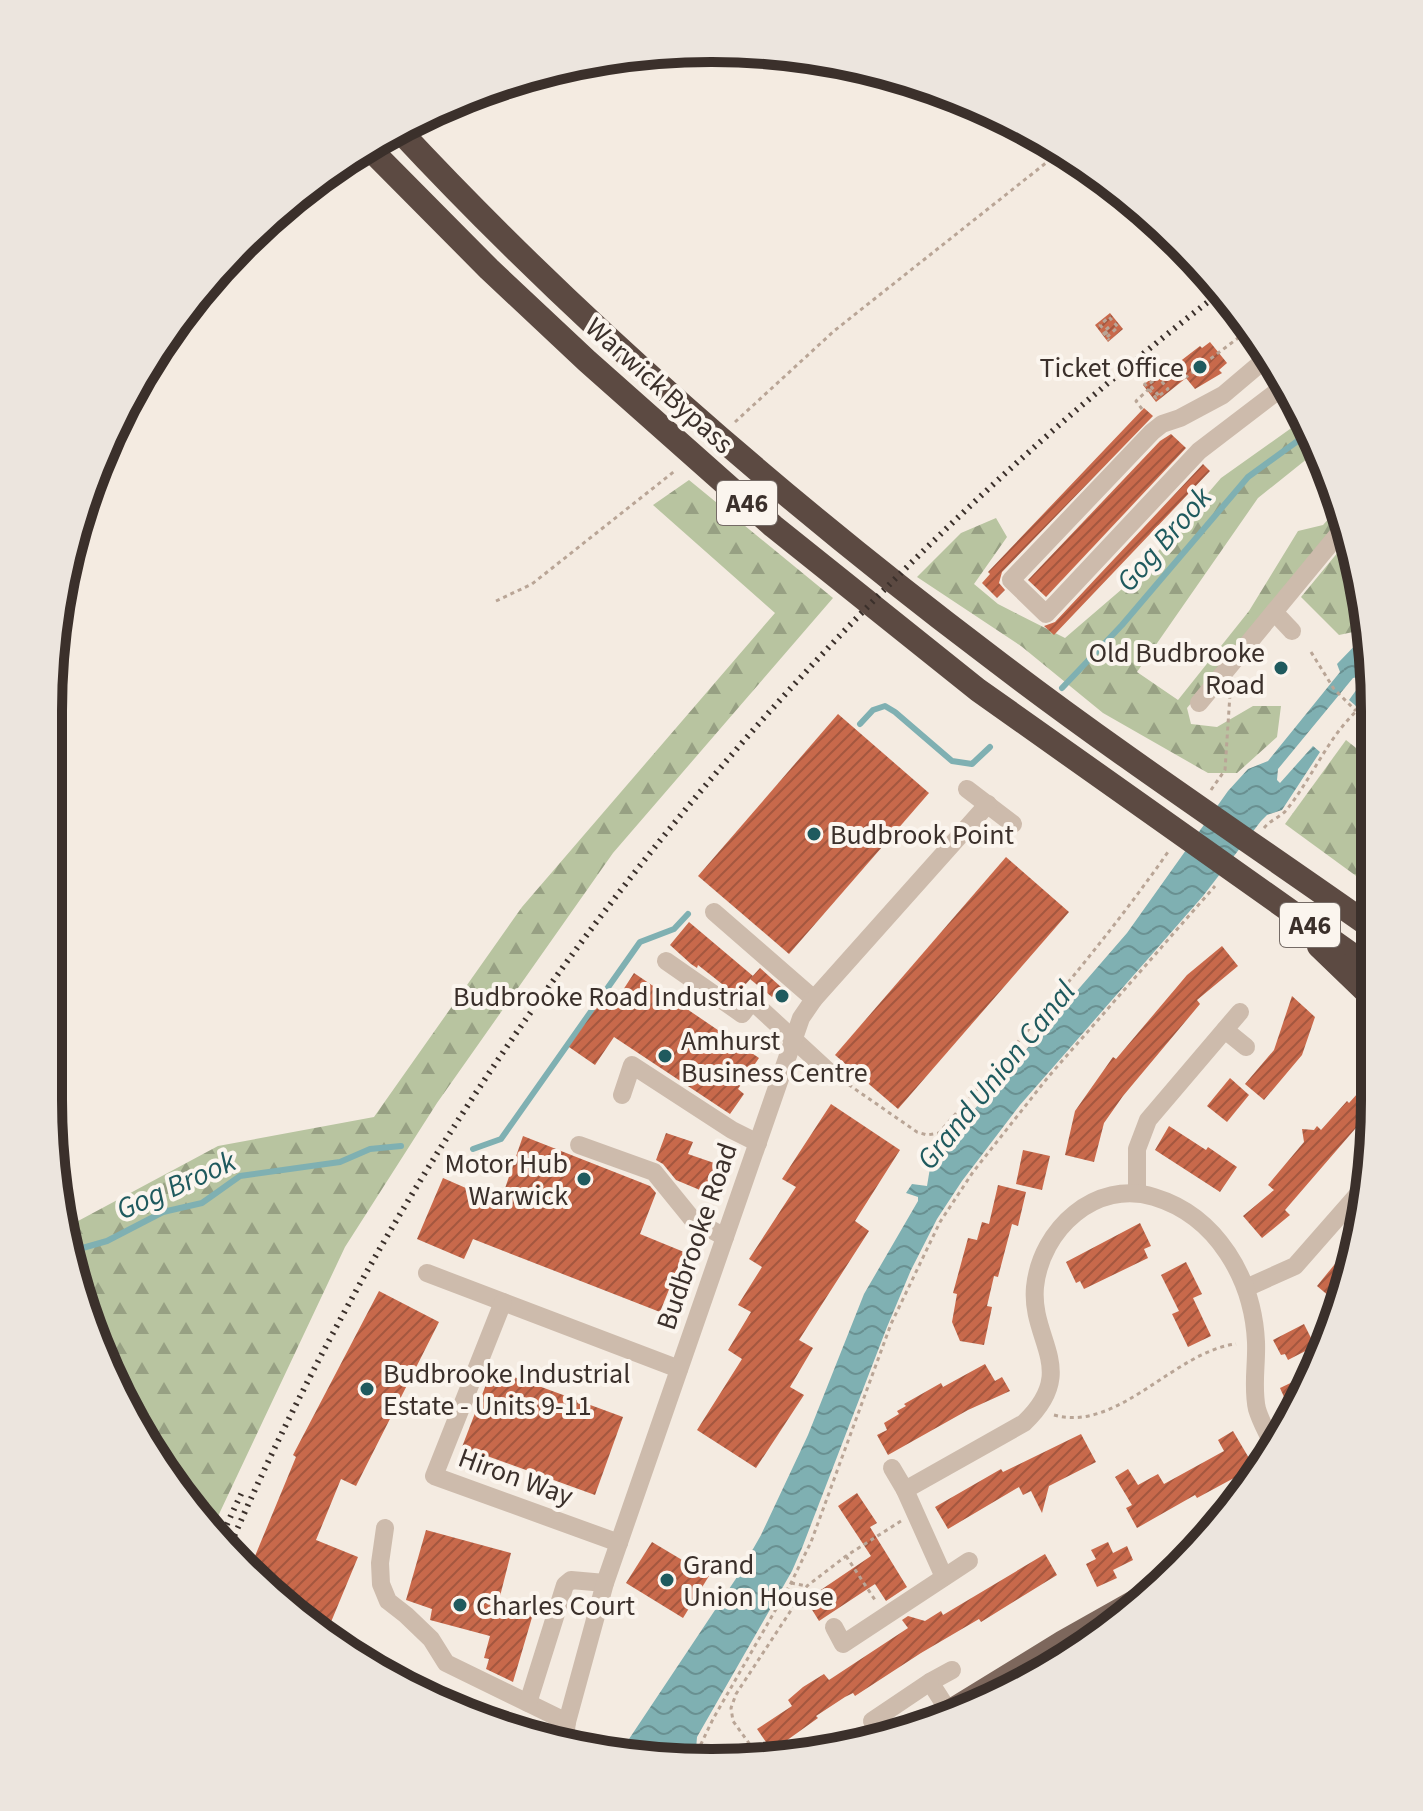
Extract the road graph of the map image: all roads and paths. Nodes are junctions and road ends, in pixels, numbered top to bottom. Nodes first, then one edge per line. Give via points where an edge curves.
1 (407, 138) edge
2 (377, 155) edge
3 (1052, 158) edge
4 (1109, 327) dead end
5 (1241, 335) edge
6 (1109, 338) junction
7 (1260, 364) edge
8 (1185, 378) dead end
9 (1144, 383) dead end
10 (1156, 387) dead end
11 (1150, 390) junction
12 (1277, 392) edge
13 (1160, 397) dead end
14 (749, 409) dead end
15 (1142, 409) dead end
16 (667, 478) dead end
17 (1337, 536) edge
18 (496, 601) dead end
19 (1274, 612) junction
20 (1292, 631) dead end
21 (1311, 652) dead end
22 (1232, 662) junction
23 (1199, 703) dead end
24 (1361, 707) edge
25 (1356, 711) junction
26 (967, 789) dead end
27 (1209, 794) dead end
28 (988, 804) junction
29 (1013, 824) dead end
30 (1262, 842) junction
31 (1173, 845) dead end
32 (1290, 870) junction
33 (1221, 879) dead end
34 (1253, 884) junction
35 (1361, 911) edge
36 (714, 912) dead end
37 (1361, 920) edge
38 (666, 961) dead end
39 (1361, 961) edge
40 (1361, 987) edge
41 (814, 999) junction
42 (1240, 1012) dead end
43 (1225, 1030) junction
44 (794, 1040) junction
45 (1246, 1047) dead end
46 (827, 1070) joint
47 (622, 1095) dead end
48 (758, 1143) junction
49 (579, 1145) dead end
50 (1137, 1193) junction
51 (1353, 1200) edge
52 (725, 1237) junction
53 (427, 1273) dead end
54 (1246, 1288) junction
55 (503, 1302) junction
56 (1256, 1344) junction
57 (679, 1369) junction
58 (1037, 1408) junction
59 (1268, 1434) edge
60 (892, 1468) dead end
61 (905, 1490) junction
62 (916, 1511) junction
63 (385, 1528) dead end
64 (619, 1543) junction
65 (846, 1556) junction
66 (969, 1561) dead end
67 (944, 1577) junction
68 (605, 1583) junction
69 (791, 1583) junction
70 (807, 1586) junction
71 (1113, 1610) edge
72 (885, 1616) junction
73 (834, 1627) dead end
74 (952, 1670) dead end
75 (930, 1682) junction
76 (980, 1691) edge
77 (528, 1703) junction
78 (941, 1707) edge
79 (872, 1721) dead end
80 (567, 1722) junction
81 (566, 1732) edge
82 (753, 1748) edge
83 (701, 1749) edge

1 - 30 highway, Warwick Bypass / A46 via 538,270 794,500 991,657 1175,789
2 - 34 highway, Warwick Bypass / A46 via 576,351 773,526 978,690
3 - 14 path via 834,331
4 - 6 path via 1103,332
5 - 8 path
6 - 6 path via 1118,327 1109,317 1100,325
7 - 12 street via 1223,395 1152,432 1011,580 1046,614 1199,451
9 - 11 path
10 - 11 path
11 - 13 path via 1156,398 1168,389 1158,377 1149,384
11 - 15 path via 1136,401
16 - 18 path via 532,584
17 - 19 street
19 - 20 street
19 - 22 street
21 - 25 path via 1334,689
22 - 23 street
22 - 27 path via 1225,770
24 - 25 path
25 - 30 path via 1323,751 1286,812 1270,821
26 - 28 street
28 - 29 street
28 - 41 street, Budbrooke Road
30 - 32 highway, A46
31 - 46 path via 1088,961 939,1133 917,1132
32 - 35 highway
32 - 37 highway, A46
33 - 69 path via 1049,1076 940,1222 891,1324
34 - 39 highway, A46
34 - 40 highway
36 - 41 street
38 - 44 street via 742,1014 752,1001
41 - 44 street, Budbrooke Road
42 - 43 street
43 - 45 street
43 - 50 street via 1148,1120 1137,1149
44 - 46 street
44 - 48 street, Budbrooke Road
47 - 48 street via 632,1065
48 - 52 street, Budbrooke Road
49 - 52 street via 654,1172 693,1220
50 - 54 street via 1161,1199 1196,1219 1225,1248
50 - 58 street via 1106,1196 1078,1210 1045,1252 1034,1298 1050,1372
51 - 54 street via 1295,1266
52 - 57 street, Budbrooke Road
53 - 55 street
54 - 56 street
55 - 57 street
55 - 64 street, Hiron Way via 434,1476
56 - 58 path via 1218,1349 1096,1414 1071,1419
56 - 59 street via 1257,1409
57 - 64 street, Budbrooke Road
58 - 61 street via 1024,1423
60 - 61 street
61 - 62 street
62 - 65 path
62 - 67 street
63 - 77 street via 380,1563 388,1601 431,1639 446,1663
64 - 68 street, Budbrooke Road
65 - 70 path
65 - 72 path
66 - 67 street
67 - 72 street
68 - 77 street via 571,1580 565,1585
68 - 80 street, Budbrooke Road
69 - 70 path
69 - 83 path
70 - 82 path via 731,1708 733,1721
71 - 76 main road
72 - 73 street via 843,1644
74 - 75 street
75 - 78 street
75 - 79 street
77 - 80 street
80 - 81 street, Budbrooke Road

